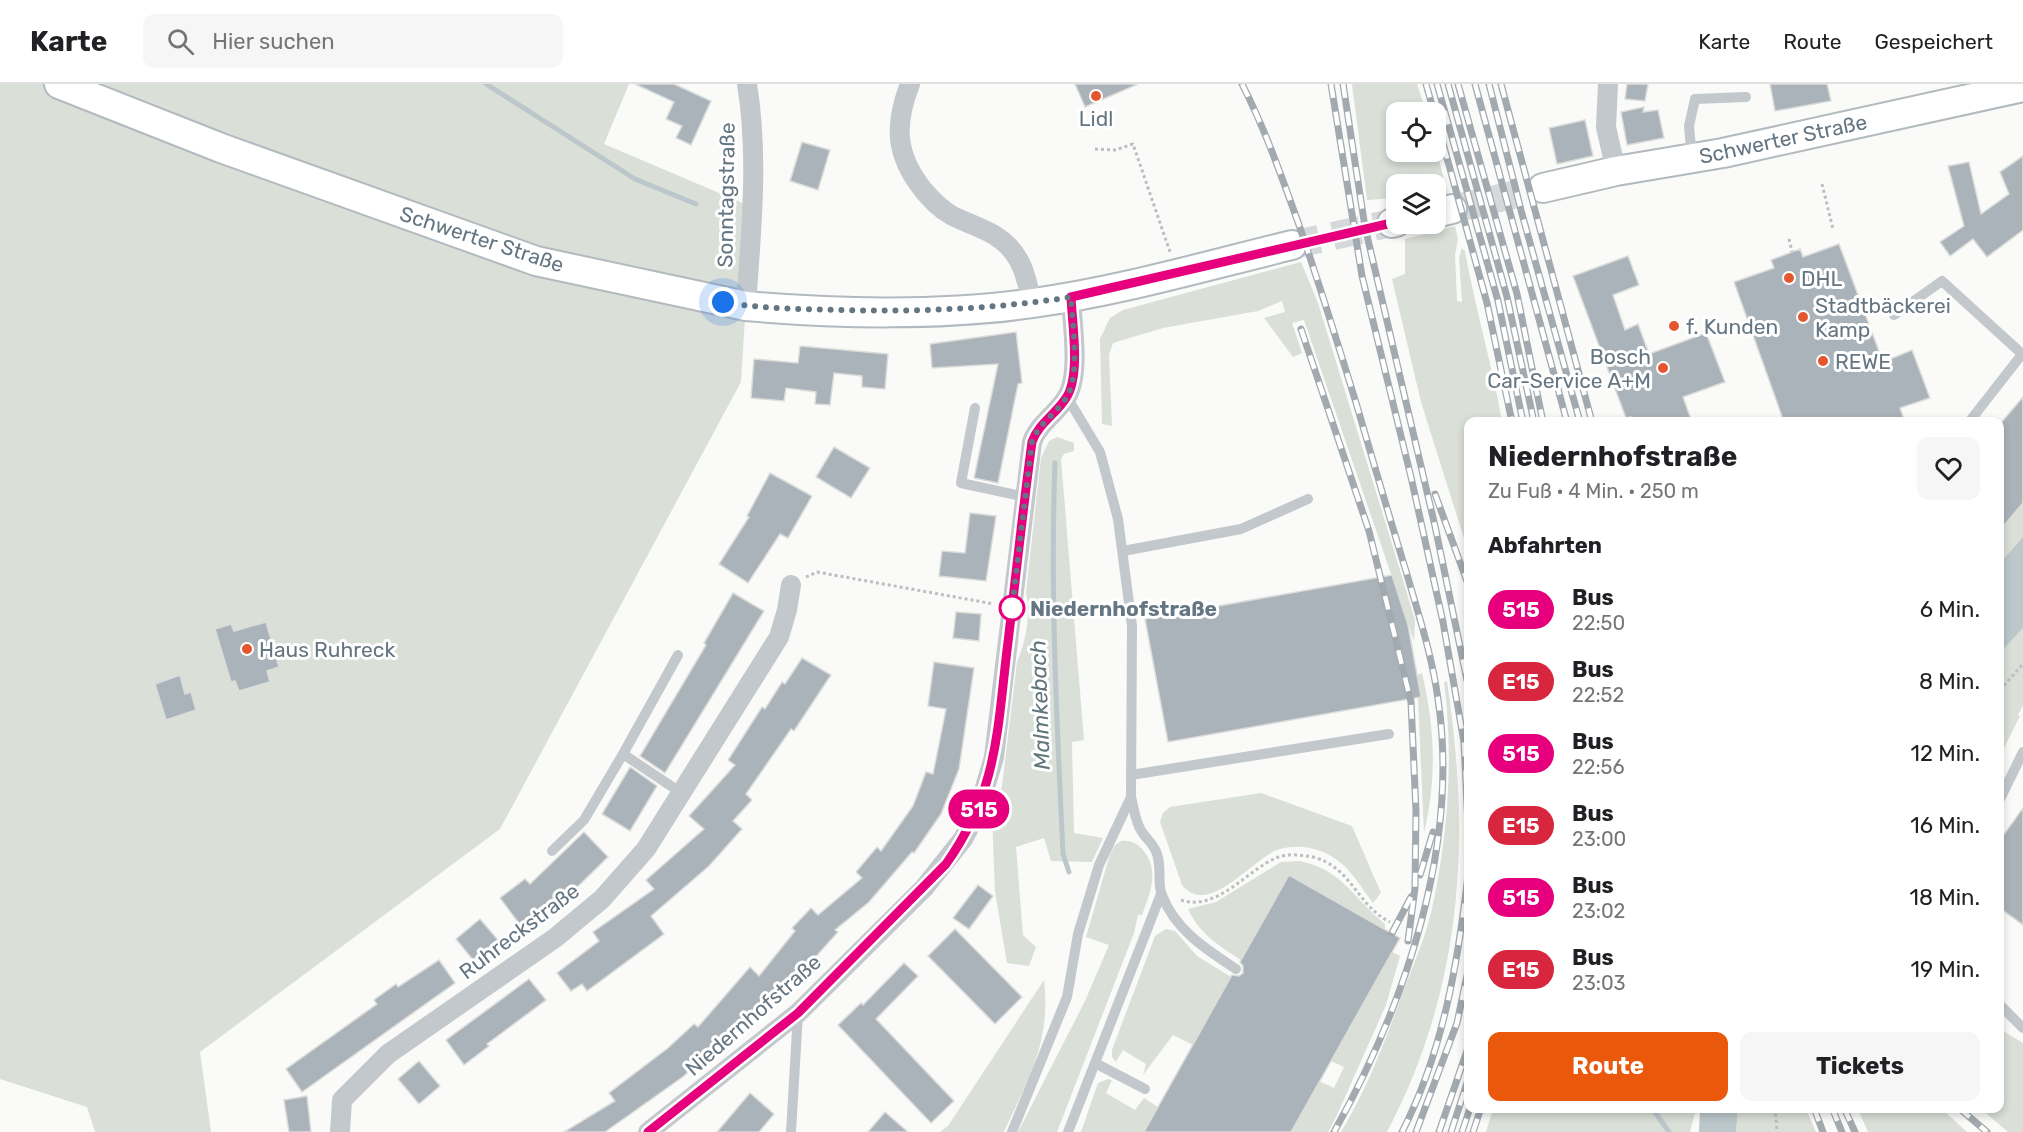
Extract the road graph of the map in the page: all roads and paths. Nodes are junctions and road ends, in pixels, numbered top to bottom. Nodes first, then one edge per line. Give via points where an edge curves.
1 (59, 84) edge
2 (747, 84) edge
3 (910, 84) edge
4 (1608, 84) edge
5 (2023, 87) edge
6 (1746, 97) dead end
7 (1095, 149) dead end
8 (1692, 159) junction
9 (1616, 171) junction
10 (1822, 184) dead end
11 (1543, 188) tunnel mouth
12 (1833, 229) dead end
13 (1789, 239) dead end
14 (1292, 245) tunnel mouth
15 (1792, 252) dead end
16 (1177, 273) junction
17 (1071, 297) junction
18 (1032, 303) junction
19 (746, 306) junction
20 (1894, 315) dead end
21 (2022, 353) edge
22 (1067, 397) junction
23 (975, 408) dead end
24 (1973, 417) edge
25 (1026, 497) junction
26 (1308, 499) dead end
27 (1123, 551) junction
28 (791, 585) joint
29 (1012, 608) junction
30 (678, 655) dead end
31 (2023, 664) edge
32 (2004, 685) edge
33 (1389, 734) dead end
34 (2023, 752) edge
35 (623, 754) junction
36 (1131, 775) junction
37 (2004, 792) edge
38 (682, 794) junction
39 (1131, 797) junction
40 (552, 851) dead end
41 (1161, 894) junction
42 (1390, 922) dead end
43 (1236, 969) dead end
44 (2004, 1009) edge
45 (798, 1013) junction
46 (2023, 1028) edge
47 (1095, 1063) junction
48 (1145, 1089) dead end
49 (1775, 1113) edge
50 (340, 1132) edge
51 (648, 1132) edge
52 (791, 1132) edge
53 (1012, 1132) edge
54 (1068, 1132) edge
55 (1777, 1132) edge

1 - 19 main road, Schwerter Straße via 221,148 536,261
2 - 19 street, Sonntagstraße via 752,197
3 - 18 street via 899,124 899,141 909,168 944,210 1008,246 1024,269
4 - 9 street via 1606,127
5 - 8 main road, Schwerter Straße
6 - 8 lane via 1695,99 1689,126
7 - 16 path via 1115,150 1132,144
8 - 9 main road, Schwerter Straße
9 - 11 main road, Schwerter Straße
10 - 12 path
13 - 15 path
14 - 16 main road, Schwerter Straße
16 - 17 main road, Schwerter Straße
17 - 18 main road, Schwerter Straße
17 - 22 street, Niedernhofstraße via 1074,368
18 - 19 main road, Schwerter Straße via 923,310
20 - 21 lane via 1942,281
21 - 24 lane
22 - 25 street, Niedernhofstraße via 1035,433
22 - 27 lane via 1100,452
23 - 25 lane via 961,483
25 - 29 street, Niedernhofstraße
26 - 27 lane via 1241,529
27 - 36 lane via 1132,627
28 - 29 path via 817,572
28 - 38 street, Ruhreckstraße via 778,637
29 - 45 street, Niedernhofstraße via 994,757 978,811 963,839 924,888
30 - 35 lane
31 - 32 path
33 - 36 lane
34 - 37 lane
35 - 38 lane
35 - 40 lane via 584,820
36 - 39 lane
38 - 50 street, Ruhreckstraße via 646,849 602,899 555,938 388,1054 342,1100
39 - 41 lane via 1137,823 1158,856
39 - 53 lane via 1099,865 1078,934 1067,997
41 - 42 path via 1187,902 1218,896 1277,857 1293,854 1338,868 1369,907
41 - 43 lane via 1196,942
41 - 47 lane
44 - 46 lane
45 - 51 street, Niedernhofstraße
45 - 52 lane
47 - 48 lane
47 - 54 lane
49 - 55 path

